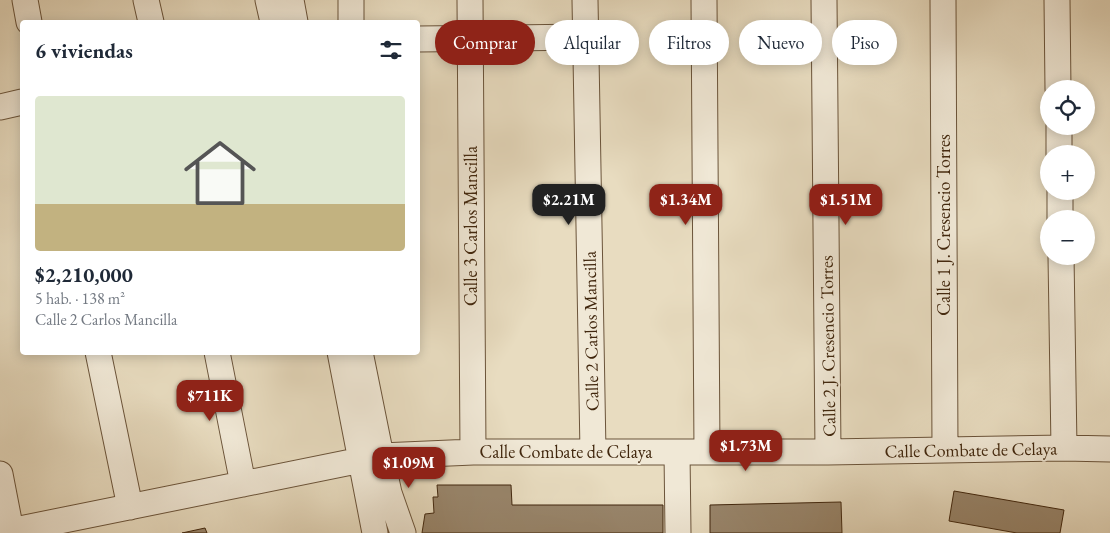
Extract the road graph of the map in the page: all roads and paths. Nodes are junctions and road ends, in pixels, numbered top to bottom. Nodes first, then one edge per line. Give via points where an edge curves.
1 (24, 0) edge
2 (146, 0) edge
3 (268, 0) edge
4 (291, 0) edge
5 (351, 0) edge
6 (470, 0) edge
7 (585, 0) edge
8 (704, 0) edge
9 (824, 0) edge
10 (943, 0) edge
11 (1057, 0) edge
12 (29, 20) edge
13 (151, 20) edge
14 (273, 20) edge
15 (295, 20) edge
16 (351, 20) edge
17 (470, 20) edge
18 (586, 20) edge
19 (420, 39) edge
20 (435, 39) edge
21 (470, 65) edge
22 (586, 65) edge
23 (1058, 80) edge
24 (20, 102) edge
25 (0, 107) edge
26 (1061, 265) edge
27 (99, 355) edge
28 (218, 355) edge
29 (341, 355) edge
30 (360, 355) edge
31 (1064, 448) junction
32 (1110, 449) edge
33 (946, 450) junction
34 (473, 452) junction
35 (593, 452) junction
36 (677, 452) junction
37 (707, 452) junction
38 (828, 452) junction
39 (371, 458) junction
40 (0, 474) edge
41 (243, 484) junction
42 (130, 507) junction
43 (6, 532) edge
44 (375, 533) edge
45 (403, 533) edge
46 (678, 533) edge

1 - 12 street
2 - 13 street
3 - 14 street
4 - 15 street
5 - 16 street
6 - 17 street, Calle 3 Carlos Mancilla
7 - 18 street, Calle 2 Carlos Mancilla
8 - 37 street
9 - 38 street, Calle 2 J. Cresencio Torres
10 - 33 street, Calle 1 J. Cresencio Torres
11 - 23 street
19 - 20 street
21 - 34 street, Calle 3 Carlos Mancilla
22 - 35 street, Calle 2 Carlos Mancilla
24 - 25 street
26 - 31 street
27 - 42 street
28 - 41 street
29 - 39 street
30 - 39 street
31 - 32 street, Calle Combate de Celaya
31 - 33 street, Calle Combate de Celaya
33 - 38 street, Calle Combate de Celaya
34 - 35 street, Calle Combate de Celaya
34 - 39 street, Calle Combate de Celaya
35 - 36 street, Calle Combate de Celaya
36 - 37 street, Calle Combate de Celaya
36 - 46 street
37 - 38 street, Calle Combate de Celaya
39 - 41 street, Calle Combate de Celaya
39 - 44 street
39 - 45 street
40 - 43 street
41 - 42 street, Calle Combate de Celaya
42 - 43 street, Calle Combate de Celaya

